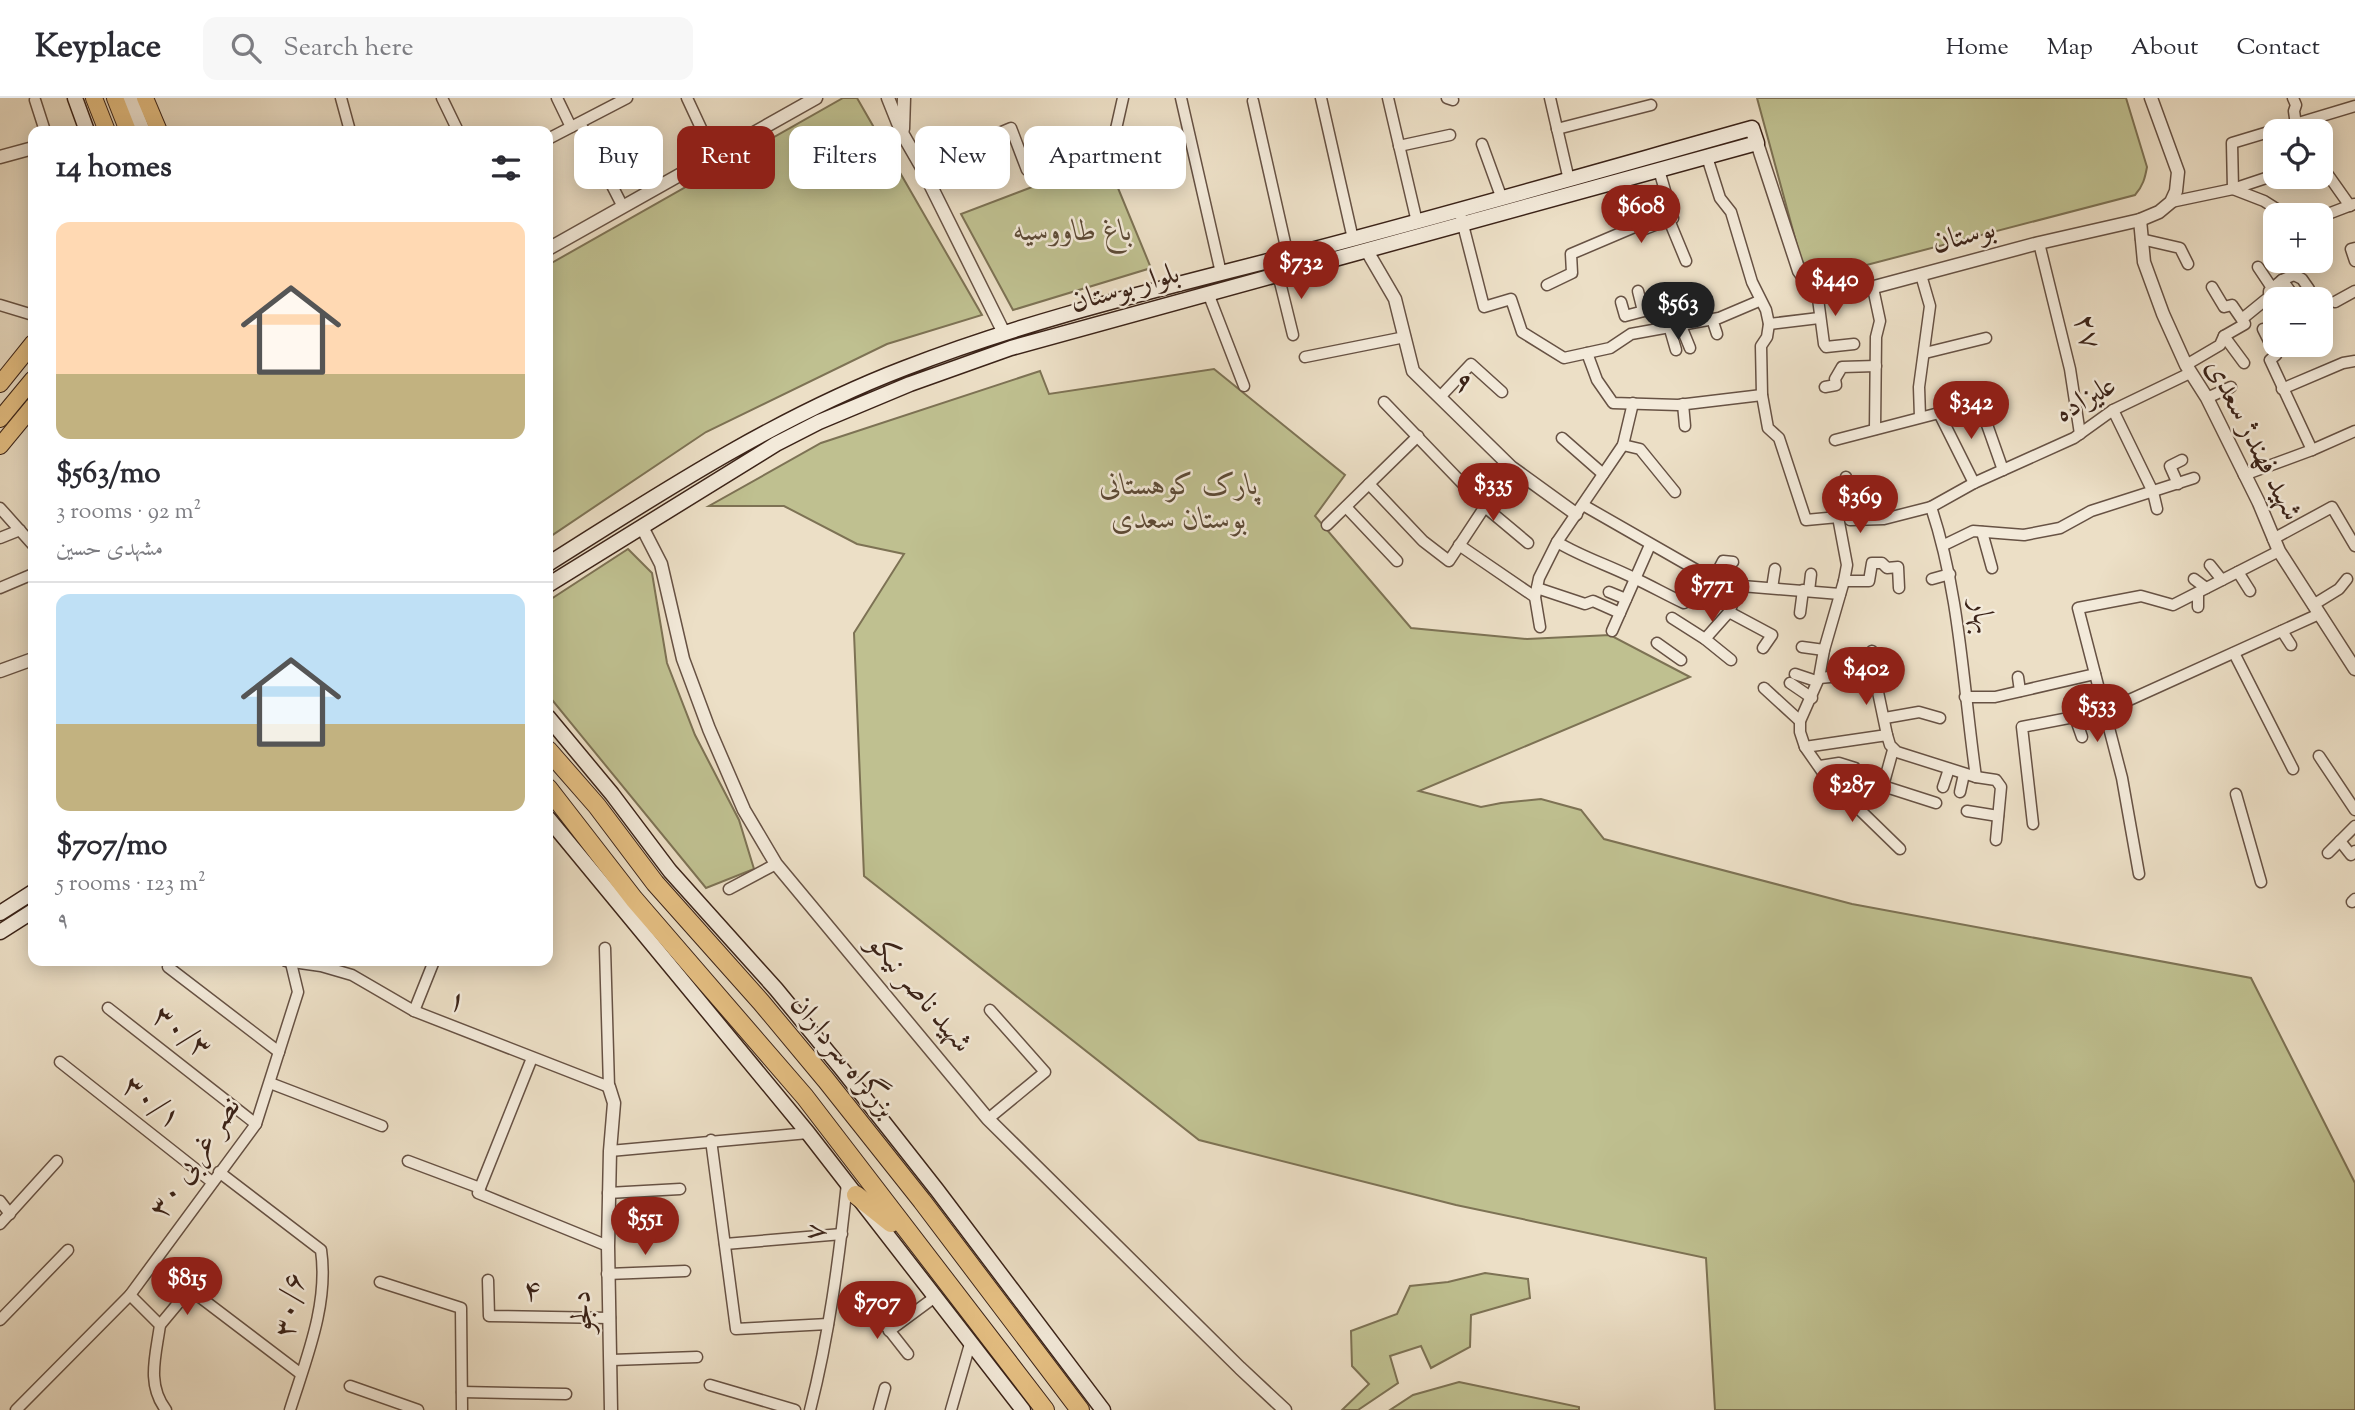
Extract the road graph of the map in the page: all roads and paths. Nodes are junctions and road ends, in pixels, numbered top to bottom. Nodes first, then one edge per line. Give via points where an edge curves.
1 (75, 98) edge
2 (94, 98) edge
3 (115, 98) edge
4 (130, 98) edge
5 (145, 98) edge
6 (341, 98) edge
7 (442, 98) edge
8 (557, 98) edge
9 (627, 98) edge
10 (687, 98) edge
11 (817, 98) edge
12 (887, 98) edge
13 (904, 98) edge
14 (1124, 98) edge
15 (1181, 98) edge
16 (1321, 98) edge
17 (1388, 98) edge
18 (1550, 98) edge
19 (2151, 98) edge
20 (2293, 98) edge
21 (35, 100) dead end
22 (1253, 101) dead end
23 (2348, 104) edge
24 (1651, 105) dead end
25 (2295, 119) edge
26 (2311, 119) edge
27 (575, 125) junction
28 (43, 126) edge
29 (85, 126) edge
30 (105, 126) edge
31 (126, 126) edge
32 (141, 126) edge
33 (157, 126) edge
34 (349, 126) edge
35 (456, 126) edge
36 (701, 126) edge
37 (768, 126) edge
38 (1117, 126) edge
39 (1010, 128) edge
40 (1557, 129) junction
41 (902, 133) junction
42 (2263, 134) edge
43 (1450, 135) dead end
44 (553, 136) edge
45 (1757, 143) junction
46 (1482, 144) dead end
47 (1399, 146) junction
48 (28, 149) edge
49 (915, 156) edge
50 (0, 157) edge
51 (1707, 157) junction
52 (1024, 162) edge
53 (1659, 170) junction
54 (677, 177) edge
55 (2263, 179) edge
56 (1569, 180) junction
57 (2333, 181) edge
58 (932, 189) edge
59 (2233, 189) junction
60 (1502, 199) junction
61 (2171, 202) junction
62 (2267, 203) edge
63 (2353, 205) edge
64 (623, 207) junction
65 (2333, 212) edge
66 (1461, 218) junction
67 (1668, 220) junction
68 (2140, 220) junction
69 (1417, 222) junction
70 (1353, 239) junction
71 (2141, 239) junction
72 (2039, 243) junction
73 (553, 246) edge
74 (2355, 248) edge
75 (1367, 251) junction
76 (1288, 256) junction
77 (1686, 261) dead end
78 (2355, 261) edge
79 (2188, 264) dead end
80 (2258, 267) dead end
81 (1221, 273) junction
82 (1278, 274) junction
83 (1921, 275) junction
84 (2294, 275) joint
85 (1178, 284) junction
86 (2277, 284) junction
87 (1547, 285) dead end
88 (2212, 287) dead end
89 (2281, 287) edge
90 (2308, 287) edge
91 (1873, 288) junction
92 (2355, 290) edge
93 (1638, 291) dead end
94 (1817, 291) junction
95 (1208, 293) junction
96 (1184, 299) junction
97 (1759, 301) junction
98 (1621, 302) dead end
99 (2335, 302) dead end
100 (0, 304) edge
101 (1643, 311) junction
102 (28, 313) edge
103 (1819, 318) junction
104 (1712, 320) junction
105 (2243, 321) junction
106 (1769, 324) junction
107 (1675, 327) junction
108 (1004, 333) junction
109 (1717, 334) dead end
110 (1293, 335) dead end
111 (2224, 336) junction
112 (1405, 337) junction
113 (1986, 338) dead end
114 (1854, 344) dead end
115 (1011, 348) junction
116 (1690, 348) dead end
117 (28, 349) edge
118 (2351, 349) dead end
119 (1676, 350) dead end
120 (1587, 353) junction
121 (1925, 353) junction
122 (1306, 357) dead end
123 (2274, 357) edge
124 (2353, 361) edge
125 (2244, 363) dead end
126 (1876, 366) junction
127 (2188, 369) junction
128 (0, 384) edge
129 (28, 385) edge
130 (1244, 386) dead end
131 (1825, 387) dead end
132 (2231, 387) dead end
133 (2282, 389) junction
134 (1502, 392) dead end
135 (1762, 396) junction
136 (1440, 397) junction
137 (2207, 398) junction
138 (1384, 402) dead end
139 (1979, 402) dead end
140 (1633, 403) junction
141 (1683, 404) junction
142 (811, 408) junction
143 (2113, 410) junction
144 (28, 412) edge
145 (1920, 417) junction
146 (0, 419) edge
147 (819, 422) junction
148 (1685, 426) dead end
149 (1875, 429) junction
150 (2355, 430) edge
151 (2080, 434) junction
152 (1418, 436) junction
153 (1562, 438) dead end
154 (1835, 440) dead end
155 (1623, 445) junction
156 (0, 446) edge
157 (2312, 450) junction
158 (2182, 460) dead end
159 (1511, 467) junction
160 (2003, 470) junction
161 (1603, 474) junction
162 (2244, 475) junction
163 (1846, 477) dead end
164 (2194, 478) dead end
165 (1974, 483) junction
166 (1369, 484) junction
167 (2178, 484) junction
168 (1675, 492) dead end
169 (2153, 492) junction
170 (1346, 506) junction
171 (1485, 507) junction
172 (1931, 507) junction
173 (0, 508) edge
174 (1579, 509) junction
175 (2157, 509) dead end
176 (1328, 525) dead end
177 (642, 527) junction
178 (20, 530) junction
179 (1982, 532) junction
180 (28, 537) edge
181 (0, 538) edge
182 (1528, 542) dead end
183 (1557, 542) junction
184 (1460, 545) junction
185 (1650, 545) junction
186 (1944, 545) junction
187 (2276, 545) junction
188 (2355, 546) edge
189 (553, 561) edge
190 (1397, 561) dead end
191 (1733, 562) dead end
192 (2210, 565) dead end
193 (1992, 568) dead end
194 (1774, 569) dead end
195 (2238, 572) junction
196 (1811, 574) dead end
197 (1950, 574) junction
198 (28, 576) edge
199 (1634, 578) junction
200 (1931, 579) dead end
201 (2194, 579) dead end
202 (2347, 579) dead end
203 (1713, 580) junction
204 (2222, 580) junction
205 (1844, 581) junction
206 (553, 582) edge
207 (1740, 585) junction
208 (0, 588) edge
209 (1772, 588) junction
210 (1899, 588) dead end
211 (2202, 590) junction
212 (1806, 591) junction
213 (2250, 591) dead end
214 (1536, 592) junction
215 (1609, 592) dead end
216 (1840, 594) junction
217 (1626, 599) junction
218 (1684, 603) dead end
219 (2198, 607) dead end
220 (2316, 610) junction
221 (1620, 612) junction
222 (1729, 612) junction
223 (1800, 613) dead end
224 (1672, 618) dead end
225 (1539, 627) dead end
226 (1612, 631) dead end
227 (2282, 631) junction
228 (1705, 639) junction
229 (1657, 643) dead end
230 (2291, 645) dead end
231 (1802, 647) dead end
232 (1763, 648) dead end
233 (1824, 650) junction
234 (1872, 651) dead end
235 (2234, 653) junction
236 (1681, 660) dead end
237 (1731, 660) dead end
238 (28, 661) edge
239 (2355, 669) edge
240 (0, 671) edge
241 (2050, 671) dead end
242 (1874, 673) junction
243 (2095, 674) junction
244 (2018, 677) dead end
245 (1817, 680) junction
246 (2052, 684) junction
247 (1764, 688) dead end
248 (2020, 691) junction
249 (1965, 697) junction
250 (1812, 698) junction
251 (2105, 711) junction
252 (2075, 717) junction
253 (1885, 718) junction
254 (1940, 718) dead end
255 (1800, 721) junction
256 (553, 723) edge
257 (1887, 735) junction
258 (2082, 737) dead end
259 (1805, 747) junction
260 (1893, 750) junction
261 (553, 756) edge
262 (2319, 756) dead end
263 (1820, 766) junction
264 (1855, 768) dead end
265 (1949, 769) junction
266 (2293, 769) dead end
267 (1970, 775) junction
268 (1943, 787) dead end
269 (1960, 792) dead end
270 (553, 794) edge
271 (2236, 794) dead end
272 (1936, 803) dead end
273 (2355, 810) edge
274 (1967, 811) dead end
275 (1998, 816) junction
276 (553, 824) edge
277 (2033, 824) dead end
278 (2355, 826) edge
279 (1996, 839) dead end
280 (2340, 841) junction
281 (1900, 849) dead end
282 (2355, 851) edge
283 (2328, 853) dead end
284 (776, 864) junction
285 (2140, 874) dead end
286 (2261, 882) dead end
287 (729, 889) dead end
288 (28, 895) edge
289 (0, 913) edge
290 (28, 914) edge
291 (0, 932) edge
292 (605, 948) dead end
293 (291, 966) edge
294 (321, 966) edge
295 (432, 966) edge
296 (168, 967) dead end
297 (776, 989) junction
298 (761, 1002) junction
299 (108, 1008) dead end
300 (990, 1010) dead end
301 (414, 1011) junction
302 (279, 1052) junction
303 (532, 1058) junction
304 (60, 1062) dead end
305 (270, 1083) junction
306 (608, 1087) junction
307 (988, 1119) junction
308 (256, 1124) junction
309 (382, 1126) dead end
310 (808, 1133) junction
311 (711, 1140) junction
312 (610, 1151) junction
313 (57, 1161) dead end
314 (408, 1161) dead end
315 (219, 1172) junction
316 (212, 1182) junction
317 (680, 1189) dead end
318 (851, 1189) junction
319 (479, 1191) junction
320 (608, 1194) junction
321 (0, 1200) edge
322 (10, 1214) junction
323 (0, 1224) edge
324 (842, 1234) junction
325 (912, 1238) junction
326 (725, 1244) junction
327 (608, 1245) junction
328 (68, 1250) dead end
329 (155, 1263) junction
330 (685, 1271) dead end
331 (607, 1274) junction
332 (488, 1280) dead end
333 (380, 1282) dead end
334 (190, 1289) junction
335 (130, 1295) junction
336 (935, 1297) junction
337 (871, 1307) dead end
338 (610, 1318) junction
339 (0, 1320) edge
340 (828, 1324) junction
341 (160, 1325) junction
342 (889, 1331) junction
343 (970, 1344) junction
344 (908, 1354) dead end
345 (697, 1357) dead end
346 (611, 1360) junction
347 (301, 1374) junction
348 (710, 1385) dead end
349 (350, 1387) dead end
350 (886, 1388) dead end
351 (462, 1392) junction
352 (566, 1394) dead end
353 (1075, 1403) edge
354 (16, 1410) edge
355 (166, 1410) edge
356 (290, 1410) edge
357 (418, 1410) edge
358 (462, 1410) edge
359 (611, 1410) edge
360 (795, 1410) edge
361 (810, 1410) edge
362 (879, 1410) edge
363 (951, 1410) edge
364 (1023, 1410) edge
365 (1045, 1410) edge
366 (1051, 1410) edge
367 (1103, 1410) edge
368 (1285, 1410) edge

1 - 29 main road
2 - 30 main road
3 - 31 main road
4 - 32 main road
5 - 33 main road
6 - 34 street
7 - 35 street
8 - 27 street
9 - 27 street
10 - 36 street
11 - 37 street
12 - 41 street
13 - 41 street
14 - 38 street
15 - 81 street
16 - 70 street
17 - 47 street
18 - 40 street
19 - 61 street via 2178,172
20 - 25 street
21 - 28 street
22 - 76 street
23 - 26 street
24 - 40 street
27 - 44 street
27 - 64 street
39 - 52 street
40 - 56 street
41 - 49 street
42 - 59 street via 2232,143
43 - 47 street
45 - 51 main road, بلوار بوستان
45 - 56 main road, بلوار بوستان via 1752,128
45 - 94 street via 1799,271
46 - 60 street
47 - 69 street
48 - 50 street
51 - 53 main road, بلوار بوستان
51 - 97 street via 1720,198 1731,212
53 - 66 main road, بلوار بوستان
53 - 67 street via 1674,218
54 - 64 street
55 - 59 street
56 - 60 main road, بلوار بوستان
57 - 63 street
58 - 108 street
59 - 61 street
59 - 62 street
60 - 66 main road, بلوار بوستان
61 - 68 street, بوستان
63 - 65 street
64 - 73 street
66 - 69 main road, بلوار بوستان
66 - 75 main road, بلوار بوستان
66 - 120 street via 1484,307 1511,299 1522,332 1564,358
67 - 77 street
67 - 87 street via 1642,230 1637,226 1571,254 1573,273
68 - 71 street, شهید فهندژ سعدی
68 - 72 street, بوستان
69 - 70 main road, بلوار بوستان
70 - 76 main road, بلوار بوستان
71 - 79 street via 2180,248
71 - 127 street, شهید فهندژ سعدی via 2163,314
72 - 83 street, بوستان
72 - 151 street, ۲۷ via 2070,369
74 - 78 street via 2351,250
75 - 82 main road, بلوار بوستان
75 - 112 street, ۹ via 1395,299
76 - 81 main road, بلوار بوستان
80 - 86 street
81 - 85 main road, بلوار بوستان
82 - 95 main road, بلوار بوستان
82 - 110 street
83 - 91 street, بوستان
83 - 121 street via 1930,306
84 - 86 street, علیزاده
84 - 90 street
85 - 96 main road
85 - 108 main road, بلوار بوستان
86 - 89 street
86 - 105 street, علیزاده
88 - 105 street via 2224,307 2232,305
91 - 94 street, بوستان via 1831,295
91 - 126 street via 1880,321
92 - 99 street
93 - 101 street
94 - 103 street
95 - 96 main road, بلوار بوستان
95 - 130 street
96 - 115 main road, بلوار بوستان
97 - 104 street
97 - 106 street
98 - 101 street via 1625,316
100 - 102 street
101 - 107 street via 1662,302
103 - 106 street
103 - 114 street via 1826,347
104 - 107 street
104 - 109 street
105 - 111 street, علیزاده
106 - 135 street via 1761,346
107 - 116 street
107 - 119 street
107 - 120 street via 1631,334 1611,348
108 - 115 main road
108 - 142 main road, بلوار بوستان via 904,368
111 - 125 street
111 - 127 street, علیزاده via 2220,345
112 - 122 street
112 - 136 street, ۹ via 1413,370
113 - 121 street
115 - 147 main road, بلوار بوستان
117 - 128 main road
118 - 124 street
120 - 140 street via 1597,380 1613,403
121 - 145 street
123 - 133 street via 2270,360
124 - 133 street
126 - 131 street via 1842,367 1836,386
126 - 149 street
127 - 137 street, شهید فهندژ سعدی
127 - 143 street, علیزاده
129 - 146 main road
132 - 137 street
133 - 157 street
134 - 136 street via 1471,364
135 - 141 street
135 - 205 street via 1768,428 1779,438 1806,520 1838,517 1847,565
136 - 159 street, ۹
137 - 162 street, شهید فهندژ سعدی
138 - 152 street
139 - 160 street
140 - 141 street
140 - 155 street
141 - 148 street
142 - 147 main road
142 - 189 main road, بلوار بوستان via 721,456
143 - 151 street, علیزاده
143 - 169 street
144 - 156 main road
145 - 149 street
145 - 165 street via 1939,413
147 - 177 main road, بلوار بوستان
149 - 154 street
150 - 157 street
151 - 160 street, علیزاده
152 - 166 street
152 - 171 street
153 - 161 street
155 - 161 street
155 - 168 street via 1640,449
157 - 162 street
158 - 167 street via 2170,466
159 - 171 street
159 - 174 street, ۹
160 - 165 street, علیزاده
161 - 174 street
162 - 187 street, شهید فهندژ سعدی
163 - 172 street, علیزاده via 1850,520 1884,519
164 - 167 street
165 - 172 street, علیزاده
166 - 170 street
166 - 184 street via 1423,541 1449,561
167 - 169 street
169 - 175 street
169 - 179 street via 2091,512 2060,528 2024,535
170 - 176 street
170 - 190 street
171 - 182 street
171 - 184 street
172 - 186 street, بهار
173 - 178 street
174 - 183 street
174 - 185 street
177 - 206 main road, بلوار بوستان
177 - 284 street, شهید ناصر نیکو via 661,564 683,659 709,729 744,810
178 - 180 street
178 - 181 street
179 - 186 street via 1973,531
179 - 193 street
183 - 199 street via 1585,559
183 - 214 street
184 - 214 street
185 - 199 street
185 - 203 street
186 - 197 street, بهار
187 - 188 street via 2332,507
187 - 195 street
187 - 220 street, شهید فهندژ سعدی
191 - 203 street via 1723,561
192 - 204 street
194 - 209 street
195 - 204 street
195 - 213 street
196 - 212 street
197 - 200 street
197 - 249 street, بهار
198 - 208 street
199 - 217 street
199 - 218 street
201 - 211 street
202 - 220 street
203 - 207 street
204 - 211 street
205 - 210 street via 1872,586 1872,563 1882,562 1887,568 1898,567
205 - 216 street
207 - 209 street
207 - 222 street
209 - 212 street
211 - 219 street
211 - 243 street via 2173,605 2141,596 2078,608
212 - 216 street
212 - 223 street
214 - 221 street via 1585,604 1592,601
214 - 225 street
215 - 217 street
216 - 233 street
217 - 221 street
220 - 227 street
220 - 239 street, شهید فهندژ سعدی
221 - 226 street
222 - 228 street
222 - 232 street via 1772,635
224 - 228 street
227 - 230 street
227 - 235 street
228 - 237 street
229 - 236 street
231 - 233 street
233 - 245 street
234 - 242 street
235 - 251 street
235 - 266 street
238 - 240 street
241 - 246 street
242 - 245 street
242 - 253 street
243 - 246 street
243 - 251 street
244 - 248 street
245 - 250 street
245 - 250 street via 1792,679
246 - 248 street
247 - 255 street
248 - 249 street
249 - 267 street, بهار
250 - 255 street
251 - 252 street
251 - 285 street
252 - 258 street
252 - 277 street via 2022,727
253 - 254 street via 1919,712
253 - 257 street
255 - 259 street
256 - 297 main road via 670,872
257 - 259 street
257 - 260 street
259 - 263 street
260 - 265 street
260 - 272 street via 1883,786
261 - 298 highway, بزرگراه سرداران via 655,883
262 - 273 street
263 - 264 street via 1839,763
263 - 281 street
265 - 267 street
265 - 268 street
267 - 269 street
267 - 275 street via 1999,782
270 - 325 highway, بزرگراه سرداران via 634,899 805,1097
271 - 286 street
274 - 275 street
275 - 279 street
276 - 310 main road
278 - 280 street
280 - 282 street via 2351,855
280 - 283 street
284 - 287 street
284 - 307 street, شهید ناصر نیکو
288 - 289 main road
290 - 291 main road
292 - 306 street
293 - 302 street, نصر غربی ۳۰ via 298,992
294 - 301 street, ۱ via 352,975
295 - 301 street
296 - 302 street
297 - 298 highway
297 - 367 main road via 937,1190
298 - 353 highway, بزرگراه سرداران via 922,1201
299 - 308 street, ۳۰/۳
300 - 307 street via 1045,1072
301 - 303 street, ۱
302 - 305 street, نصر غربی ۳۰
303 - 306 street, ۱
303 - 319 street
304 - 316 street, ۳۰/۱
305 - 308 street, نصر غربی ۳۰
305 - 309 street
306 - 312 street, دلجو via 614,1102
307 - 368 street, شهید ناصر نیکو
308 - 315 street, نصر غربی ۳۰
310 - 311 street
310 - 318 main road
311 - 312 street
311 - 326 street
312 - 320 street, دلجو
313 - 322 street
314 - 319 street
315 - 316 street, نصر غربی ۳۰
315 - 347 street, ۳۰/۶ via 321,1250 324,1270 317,1321
316 - 329 street, نصر غربی ۳۰
317 - 320 street
318 - 324 street, ۷
318 - 325 highway
318 - 336 main road
319 - 327 street
320 - 327 street, دلجو
321 - 322 street
322 - 323 street
324 - 326 street
324 - 340 street, ۷
325 - 365 highway, بزرگراه سرداران
326 - 340 street via 736,1329
327 - 331 street, دلجو
328 - 339 street
329 - 334 street
329 - 335 street, نصر غربی ۳۰
330 - 331 street
331 - 338 street, دلجو
332 - 338 street, ۴ via 489,1316
333 - 351 street via 461,1308
334 - 341 street
334 - 347 street
335 - 341 street
335 - 354 street, نصر غربی ۳۰
336 - 342 street
336 - 343 main road
337 - 342 street
338 - 346 street, دلجو
340 - 361 street, ۷
341 - 355 street via 153,1378 155,1394
342 - 344 street
343 - 363 street
343 - 364 main road
345 - 346 street
346 - 359 street, دلجو
347 - 356 street, ۳۰/۶
348 - 360 street
349 - 357 street
350 - 362 street
351 - 352 street
351 - 358 street
353 - 366 highway

